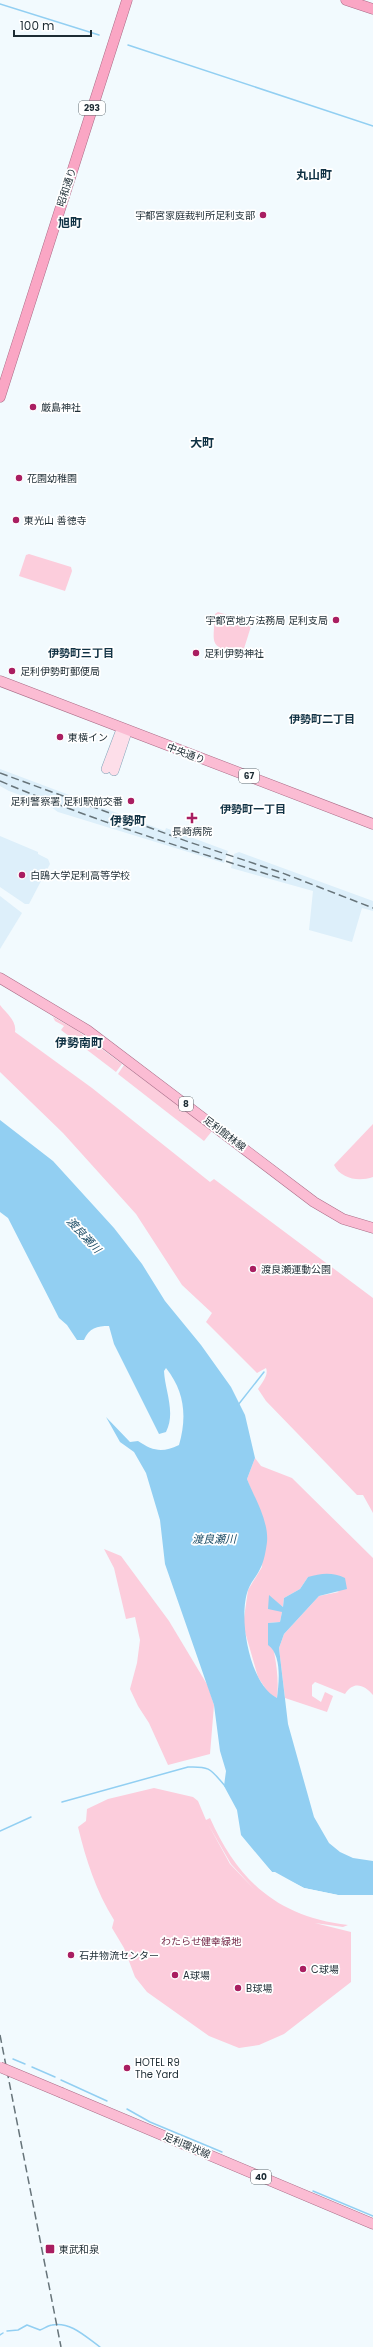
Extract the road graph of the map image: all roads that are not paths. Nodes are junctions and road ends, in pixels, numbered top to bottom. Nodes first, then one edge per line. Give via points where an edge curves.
1 (127, 0) edge
2 (346, 0) edge
3 (373, 9) edge
4 (0, 397) edge
5 (0, 681) edge
6 (125, 729) junction
7 (110, 770) dead end
8 (373, 824) edge
9 (0, 978) edge
10 (373, 1228) edge
11 (0, 2066) edge
12 (373, 2224) edge

1 - 4 highway, 昭和通り / 293
2 - 3 highway
5 - 6 main road, 中央通り / 67
6 - 7 main road via 126,735
6 - 8 main road, 中央通り / 67
9 - 10 main road, 足利館林線 / 8 via 87,1030 314,1202 343,1219
11 - 12 main road, 足利環状線 / 40, bridge

